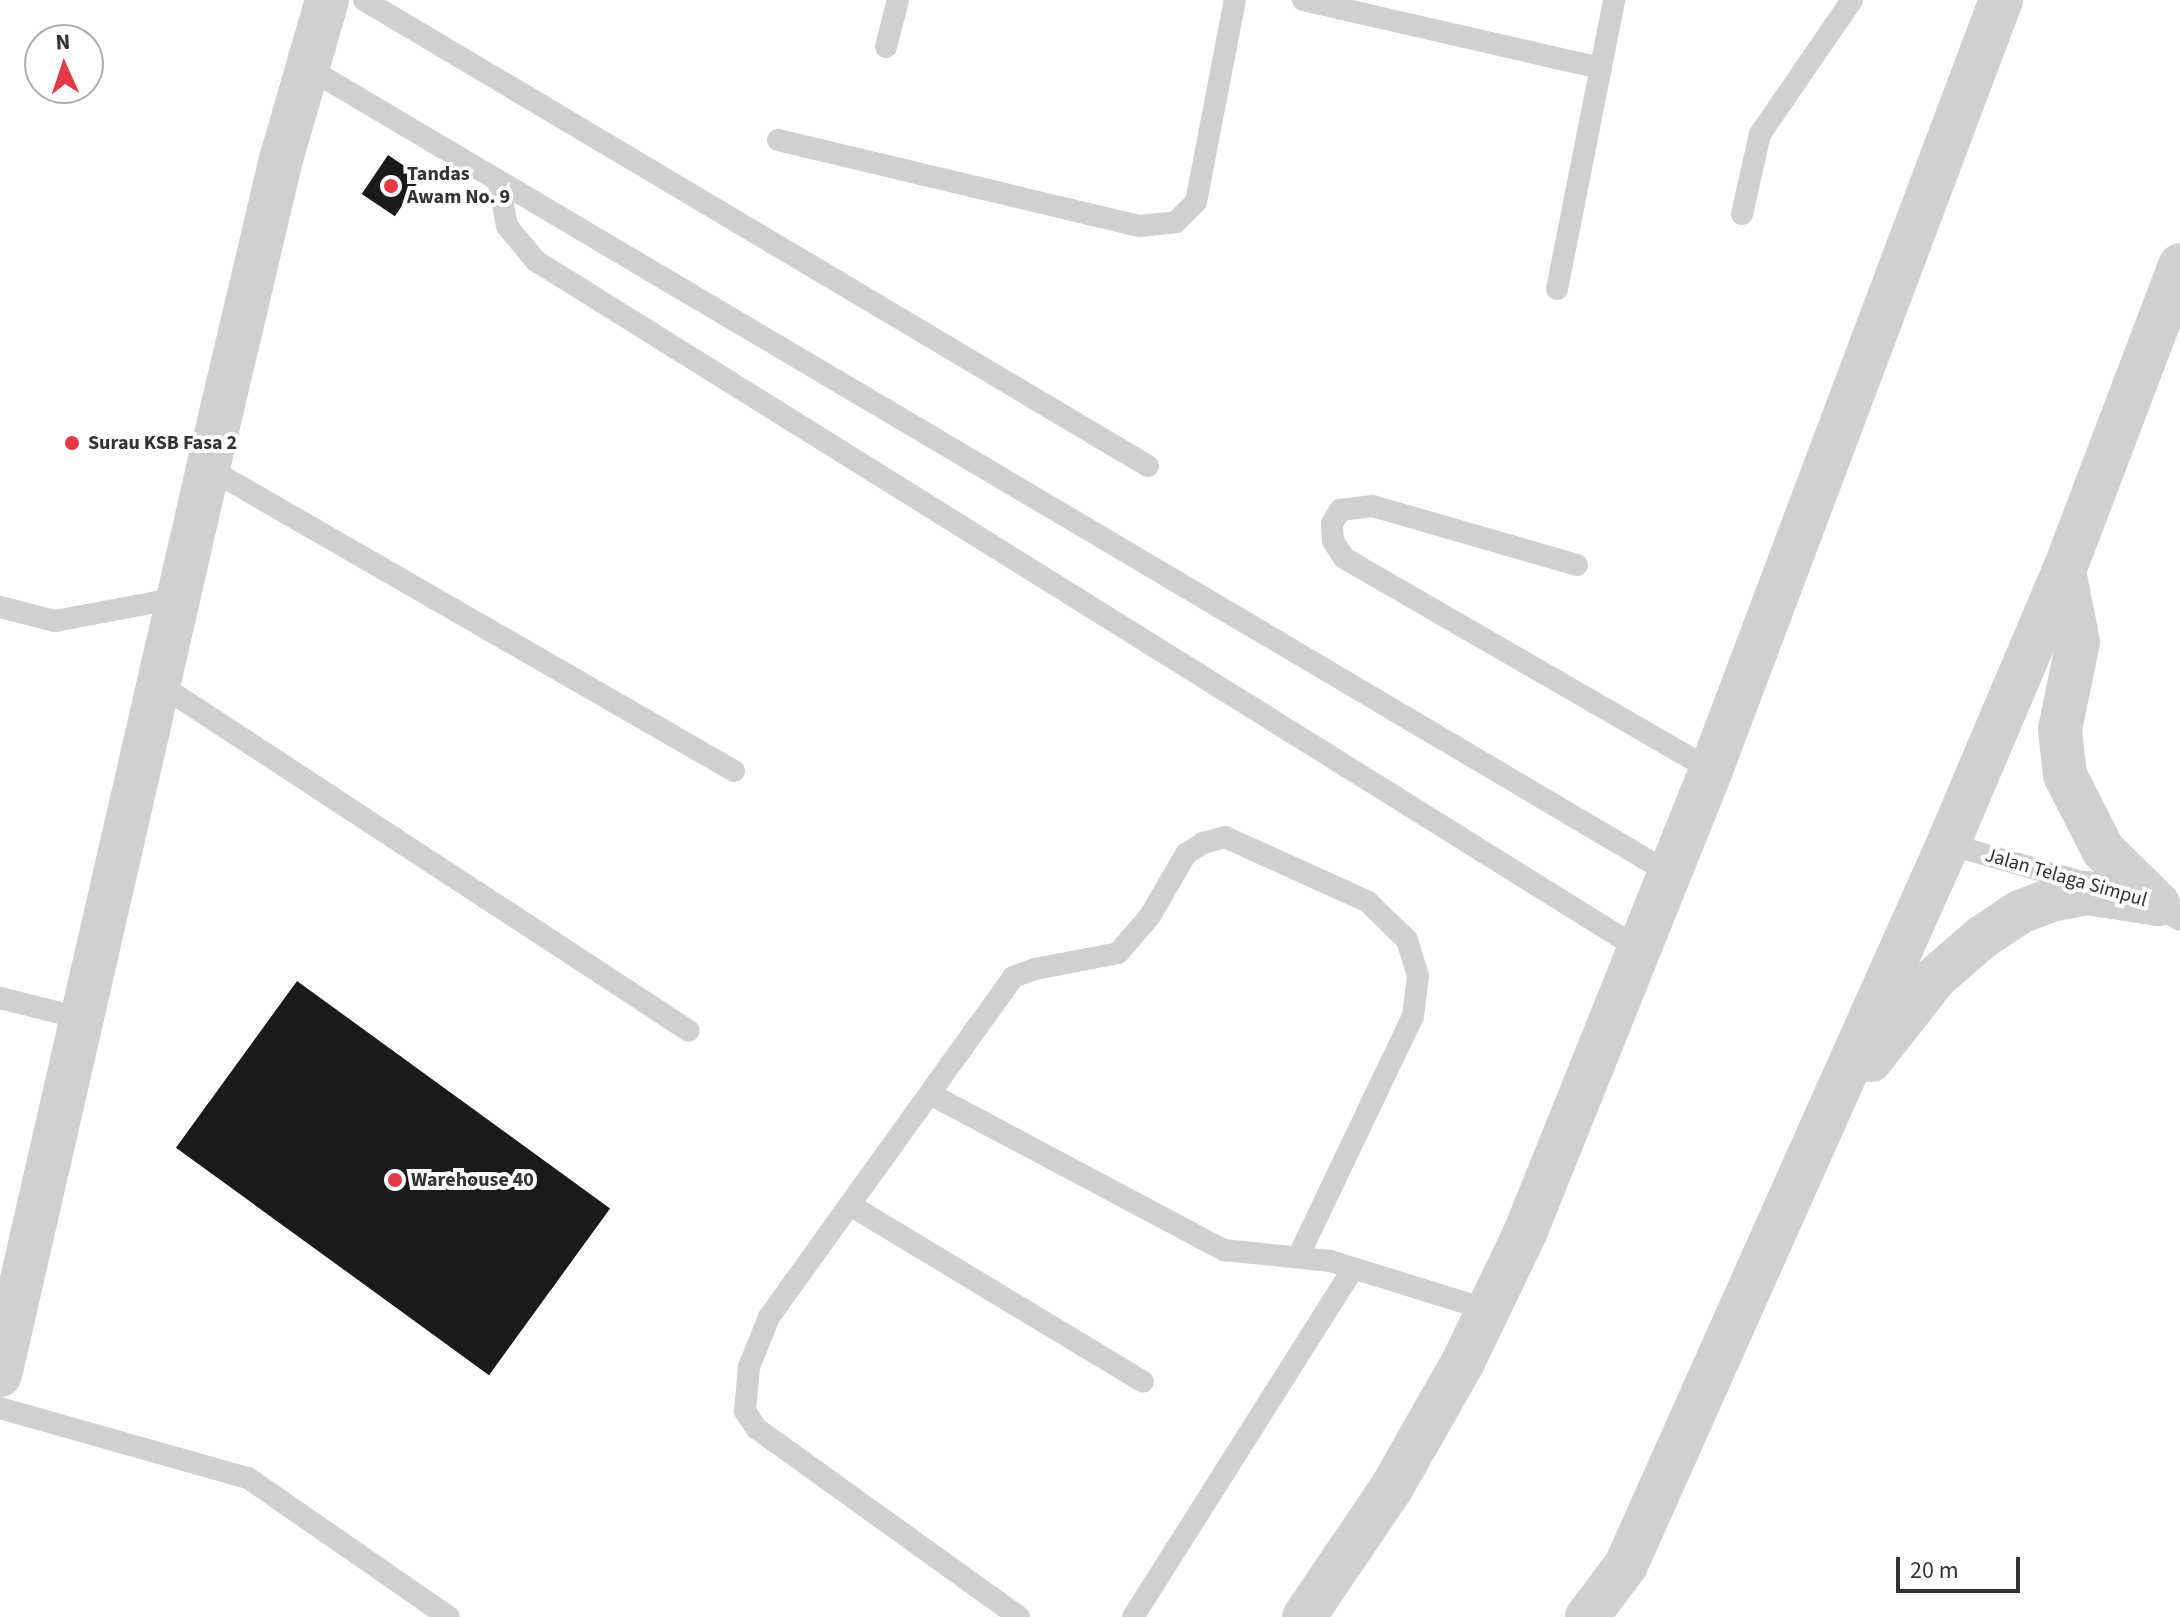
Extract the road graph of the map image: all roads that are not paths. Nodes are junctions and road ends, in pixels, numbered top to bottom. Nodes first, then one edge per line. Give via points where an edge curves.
1 (327, 0) edge
2 (364, 0) edge
3 (898, 0) edge
4 (1235, 0) edge
5 (1303, 0) edge
6 (1614, 0) edge
7 (1852, 0) edge
8 (2001, 0) edge
9 (886, 47) dead end
10 (308, 68) junction
11 (1601, 68) junction
12 (778, 140) dead end
13 (499, 183) junction
14 (1742, 214) dead end
15 (2180, 265) edge
16 (1557, 289) dead end
17 (1148, 466) dead end
18 (208, 468) junction
19 (1577, 565) dead end
20 (2064, 571) junction
21 (178, 598) junction
22 (0, 607) edge
23 (159, 684) junction
24 (1711, 770) junction
25 (734, 771) dead end
26 (1948, 844) junction
27 (1669, 873) junction
28 (2169, 912) edge
29 (1639, 949) junction
30 (0, 998) edge
31 (80, 1018) junction
32 (689, 1031) dead end
33 (932, 1095) junction
34 (1826, 1120) junction
35 (850, 1205) junction
36 (1298, 1257) junction
37 (1354, 1268) junction
38 (1488, 1310) junction
39 (0, 1375) edge
40 (1143, 1382) dead end
41 (0, 1408) edge
42 (449, 1617) edge
43 (1019, 1617) edge
44 (1133, 1617) edge
45 (1304, 1617) edge
46 (1587, 1617) edge

1 - 10 street
2 - 17 lane
3 - 9 lane
4 - 12 lane via 1196,202 1176,222 1140,226
5 - 11 lane
6 - 11 lane
7 - 14 lane via 1760,134
8 - 24 street
10 - 13 lane
10 - 18 street
11 - 16 lane
13 - 27 lane
13 - 29 lane via 507,226 536,261
15 - 20 street
18 - 21 street
18 - 25 lane
19 - 24 lane via 1373,506 1340,510 1332,524 1333,541 1344,558
20 - 26 street
20 - 28 street via 2078,642 2060,729 2065,775 2103,850
21 - 22 lane via 55,621
21 - 23 street
23 - 31 street
23 - 32 lane
24 - 27 street
26 - 28 lane, Jalan Telaga Simpul
26 - 34 street
27 - 29 street
28 - 34 street via 2087,893 2020,912 1935,978
29 - 38 street via 1525,1233
30 - 31 lane
31 - 39 street
33 - 35 lane
33 - 36 lane via 1224,1250
33 - 36 lane via 1013,977 1118,953 1150,916 1186,854 1225,837 1368,902 1407,940 1418,976 1413,1016
34 - 46 street via 1626,1565
35 - 40 lane
35 - 43 lane via 769,1317 749,1367 745,1411 757,1429
36 - 37 lane
37 - 38 lane
37 - 44 lane
38 - 45 street via 1392,1487
41 - 42 lane via 248,1478

